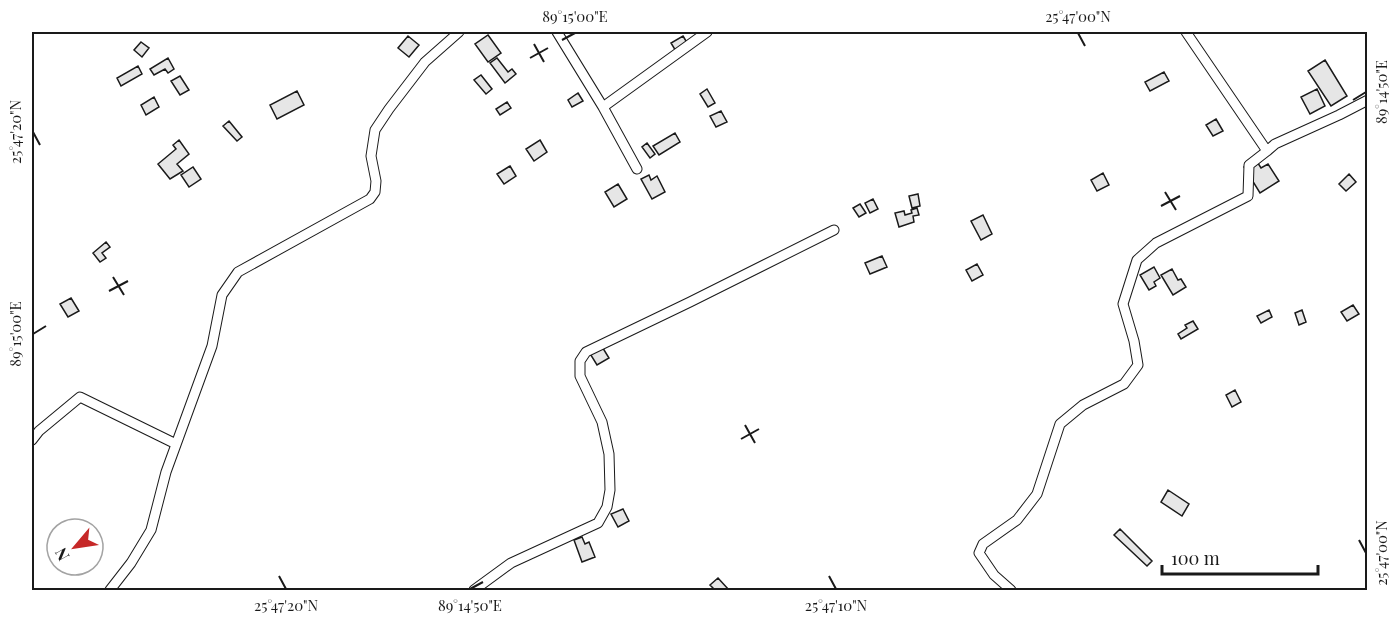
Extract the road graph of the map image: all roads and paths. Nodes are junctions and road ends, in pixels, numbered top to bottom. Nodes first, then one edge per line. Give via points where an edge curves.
1 (459, 32) edge
2 (557, 32) edge
3 (707, 32) edge
4 (1186, 32) edge
5 (1368, 100) edge
6 (603, 107) junction
7 (1267, 151) junction
8 (637, 169) dead end
9 (834, 230) dead end
10 (32, 440) edge
11 (176, 444) junction
12 (110, 591) edge
13 (474, 591) edge
14 (1011, 591) edge

1 - 11 street via 425,62 375,130 371,156 376,181 370,199 238,272 222,295 212,346
2 - 6 street
3 - 6 street
4 - 7 street
5 - 7 street
6 - 8 street
7 - 14 street via 1248,165 1248,196 1156,243 1137,260 1123,304 1138,365 1125,384 1083,405 1060,424 1036,494 1017,520 983,544 979,553
9 - 13 street via 586,352 580,361 580,376 602,422 609,454 607,507 598,523 511,563
10 - 11 street via 80,398
11 - 12 street via 151,530

